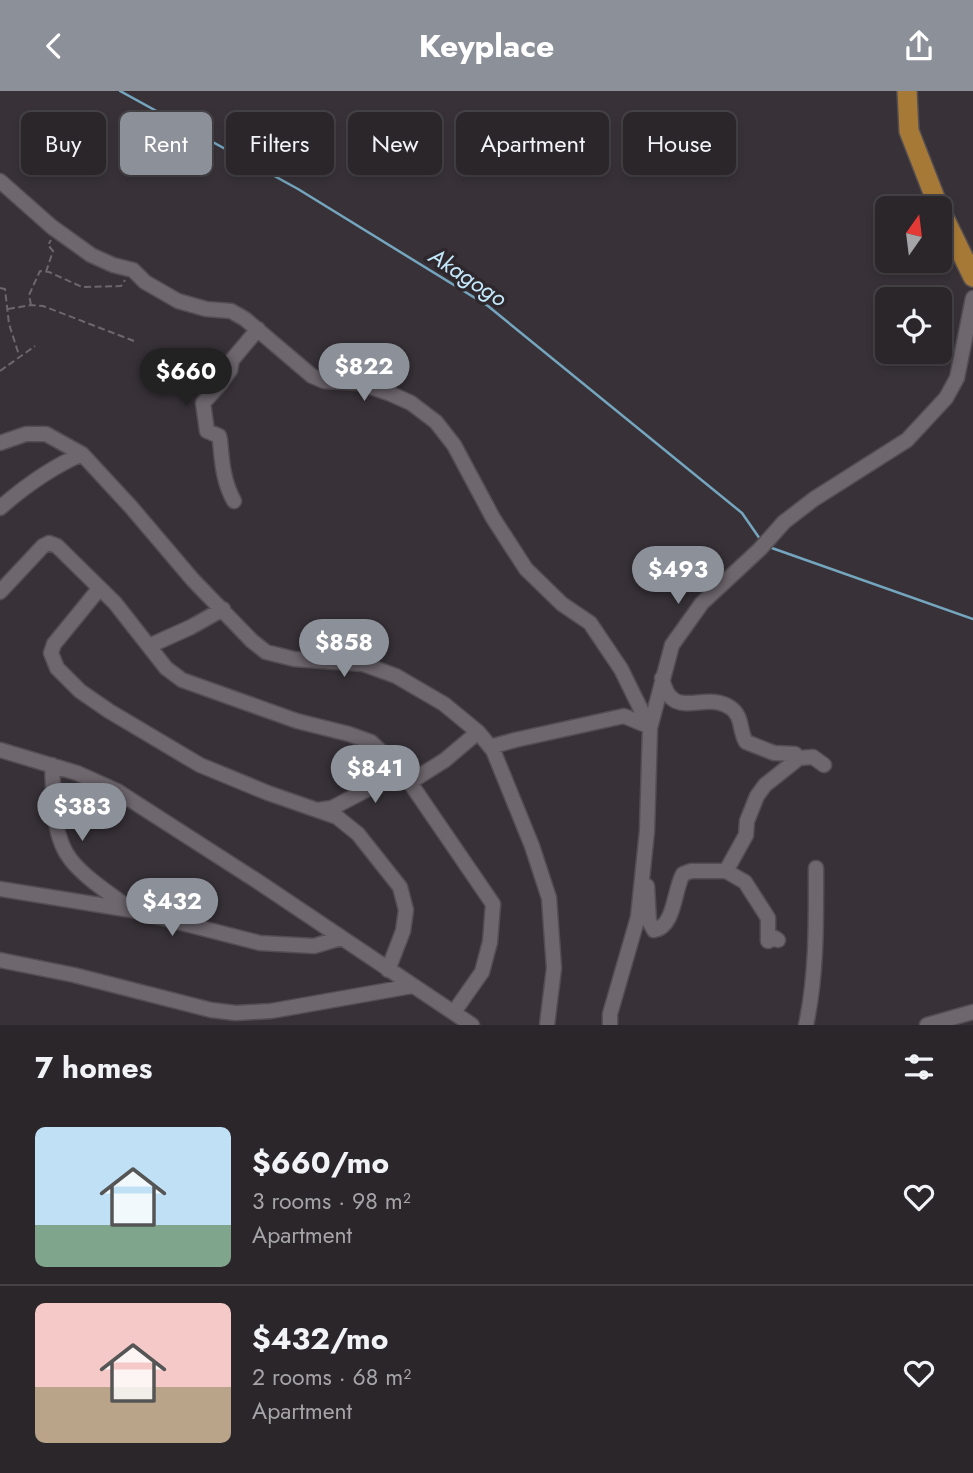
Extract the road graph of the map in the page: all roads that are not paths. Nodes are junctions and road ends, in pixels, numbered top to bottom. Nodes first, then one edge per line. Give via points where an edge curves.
1 (907, 91) edge
2 (0, 181) edge
3 (934, 196) edge
4 (952, 235) edge
5 (973, 277) edge
6 (973, 298) edge
7 (258, 329) junction
8 (0, 443) edge
9 (82, 454) junction
10 (234, 501) dead end
11 (0, 508) edge
12 (99, 589) junction
13 (0, 592) edge
14 (223, 609) junction
15 (149, 646) junction
16 (662, 676) junction
17 (649, 727) junction
18 (478, 732) junction
19 (490, 747) junction
20 (0, 750) edge
21 (797, 759) junction
22 (52, 765) junction
23 (824, 765) dead end
24 (406, 777) junction
25 (329, 812) junction
26 (816, 868) dead end
27 (643, 871) junction
28 (726, 871) junction
29 (0, 889) edge
30 (131, 910) junction
31 (341, 938) junction
32 (778, 940) dead end
33 (0, 960) edge
34 (388, 970) junction
35 (412, 986) junction
36 (454, 1012) junction
37 (973, 1012) edge
38 (472, 1025) edge
39 (547, 1025) edge
40 (610, 1025) edge
41 (806, 1025) edge
42 (926, 1025) edge

1 - 3 main road via 909,131
2 - 7 street via 91,255 133,270 178,301 231,311
4 - 5 main road
6 - 16 street via 957,378 946,398 907,440 784,522 702,603 672,645
7 - 10 street via 202,403 206,431 219,436 226,486
7 - 17 street via 312,376 359,383 391,394 436,422 526,569 562,604 590,623 621,669
8 - 9 street via 26,434 46,434
9 - 11 street via 58,465
9 - 14 street
12 - 13 street via 49,543
12 - 15 street
12 - 25 street via 51,653 57,668 80,691 200,765
14 - 15 street
14 - 18 street via 266,652 294,659 363,664 385,672 444,704
15 - 24 street via 182,680 371,743
16 - 17 street
16 - 21 street via 664,689 679,703 720,702 737,713 746,742 774,753 795,754
17 - 19 street via 624,716
17 - 27 street
18 - 19 street
18 - 24 street via 445,760
19 - 39 street via 549,898 554,968
20 - 22 street
21 - 23 street via 813,757
21 - 28 street via 757,796 746,835
22 - 30 street via 60,836 70,859
22 - 31 street via 117,791
24 - 25 street
24 - 36 street via 493,904 482,972
25 - 34 street via 358,834 400,887 406,909 403,931
26 - 41 street via 816,957
27 - 28 street via 654,930 665,927 684,874
27 - 40 street via 638,917
28 - 32 street via 745,882 768,918 768,941
29 - 30 street
30 - 31 street via 260,943 314,946
31 - 34 street
33 - 35 street via 236,1013
34 - 35 street
35 - 36 street
36 - 38 street
37 - 42 street

